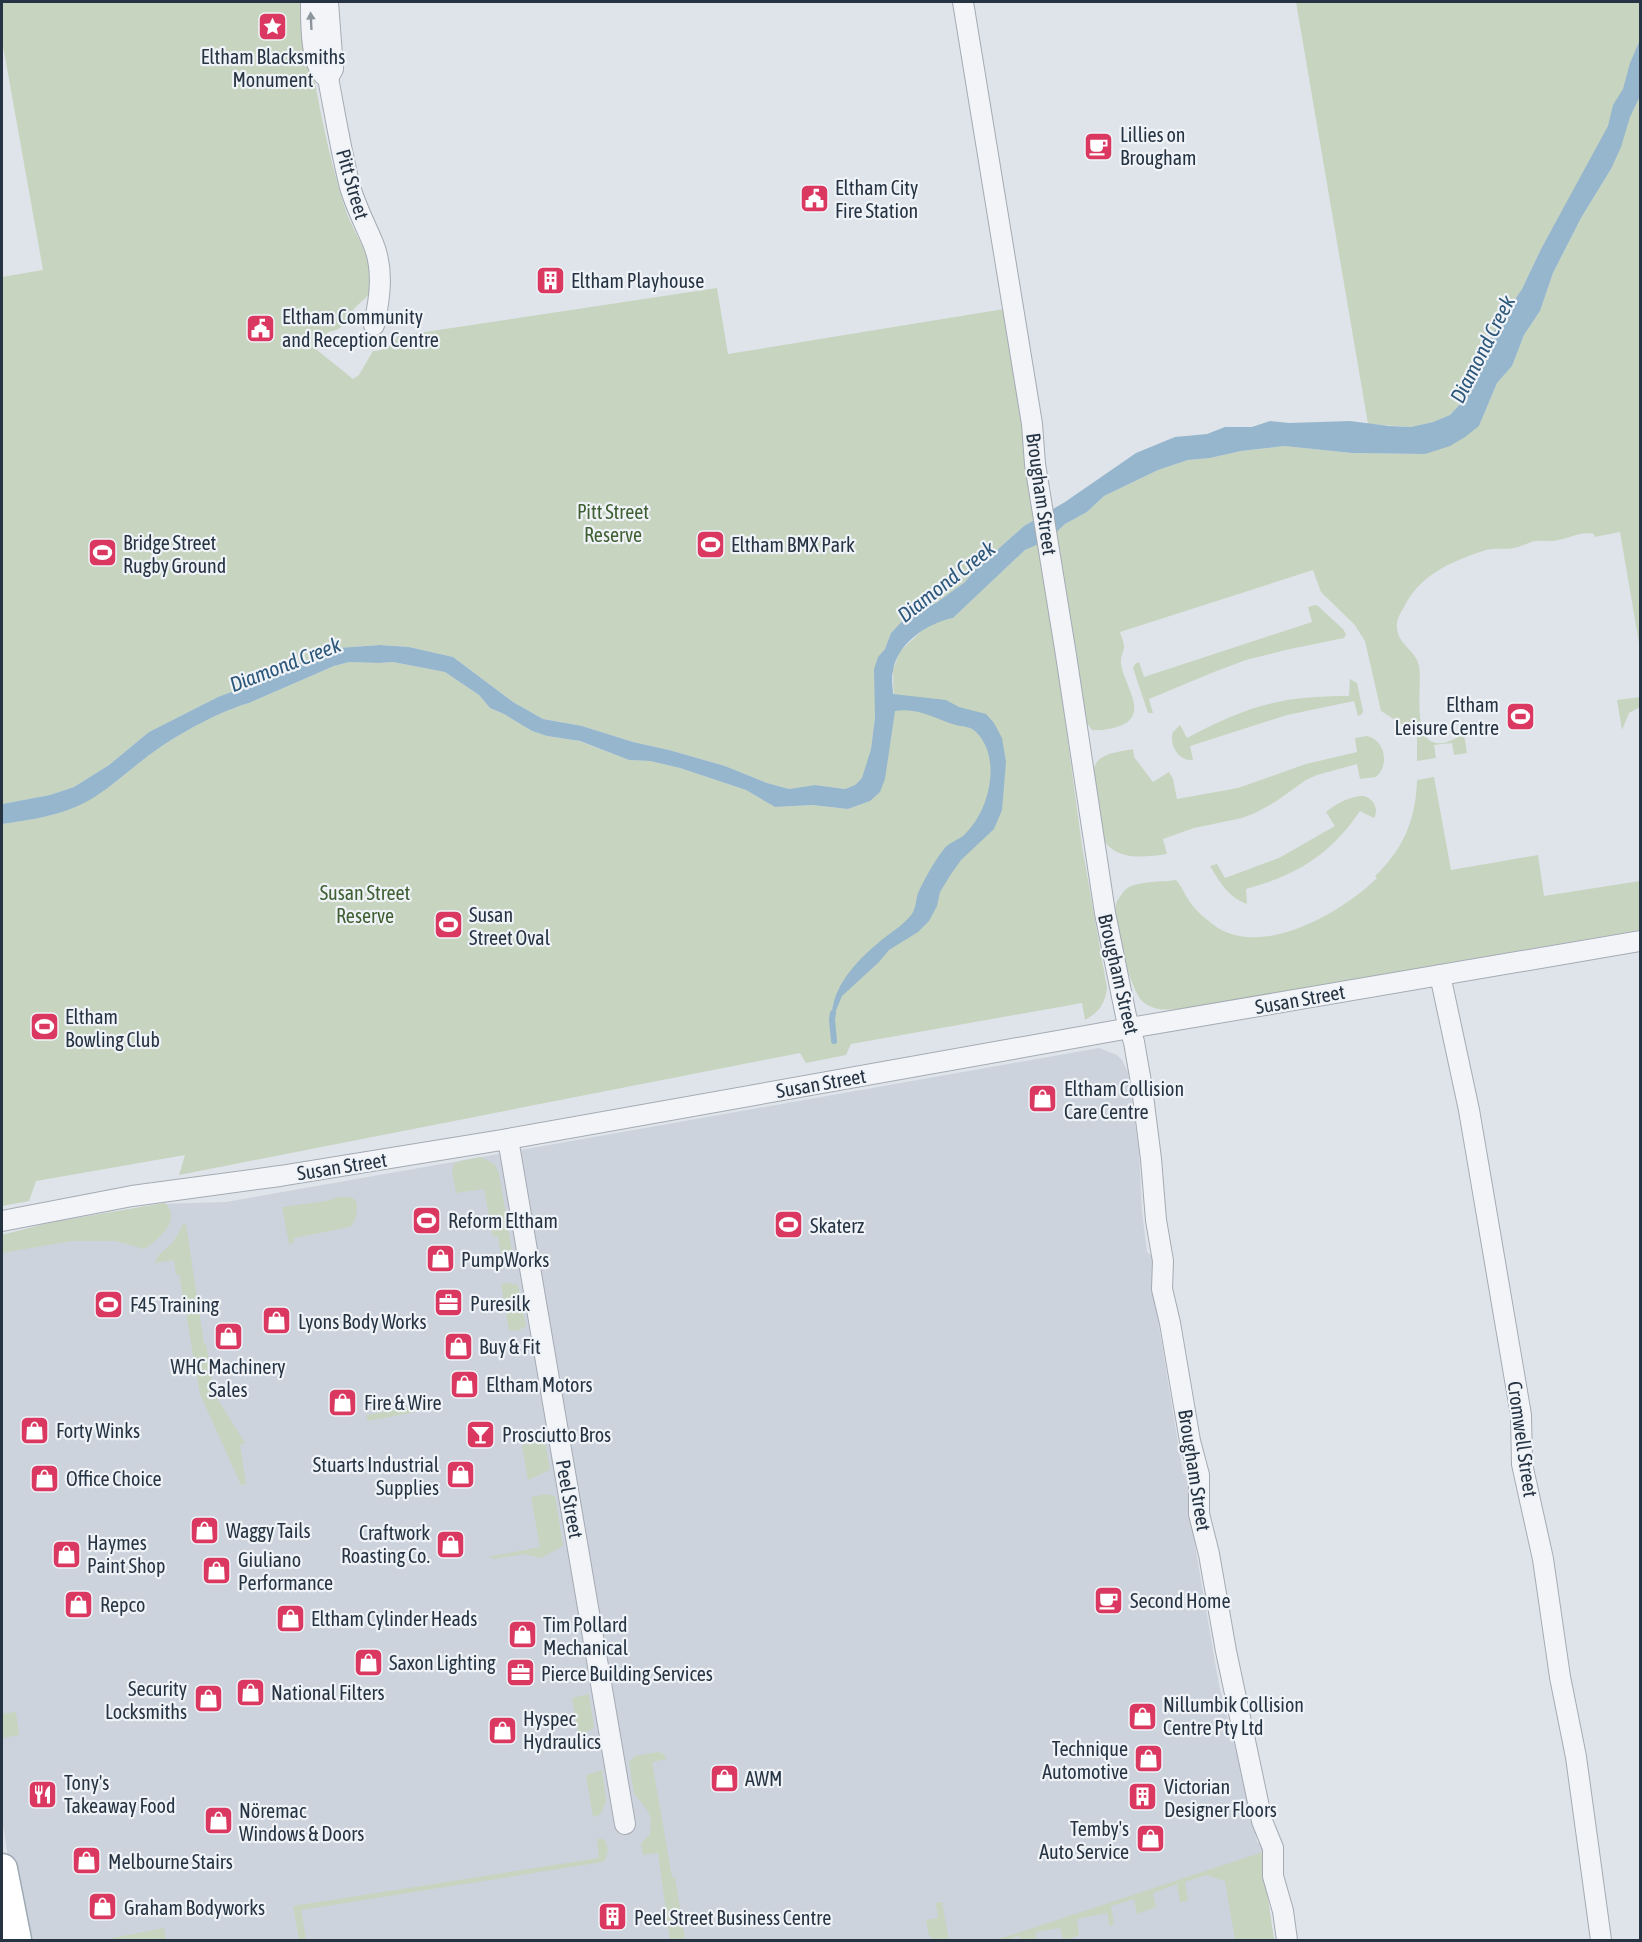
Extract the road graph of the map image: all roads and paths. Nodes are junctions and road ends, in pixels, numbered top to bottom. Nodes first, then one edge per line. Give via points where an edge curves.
1 (310, 2) edge
2 (327, 2) edge
3 (963, 2) edge
4 (328, 78) junction
5 (374, 325) dead end
6 (1641, 940) edge
7 (1440, 975) junction
8 (1130, 1028) junction
9 (508, 1138) junction
10 (2, 1221) edge
11 (625, 1824) dead end
12 (2, 1869) edge
13 (16, 1941) edge
14 (1287, 1941) edge
15 (1601, 1941) edge

4 -> 1 street, Pitt Street via 318,66
2 - 4 street, Pitt Street via 333,69
3 - 8 street, Brougham Street via 1032,424 1105,913
4 - 5 street, Pitt Street via 350,187 377,256 380,285
6 - 7 street, Susan Street
7 - 8 street, Susan Street
7 - 15 street, Cromwell Street via 1469,1110 1521,1415 1522,1464 1543,1559 1576,1757
8 - 9 street, Susan Street
8 - 14 street, Brougham Street via 1150,1147 1163,1261 1162,1289 1199,1475 1199,1514 1262,1821 1274,1854 1273,1876
9 - 10 street, Susan Street via 132,1196
9 - 11 street, Peel Street
12 - 13 main road

